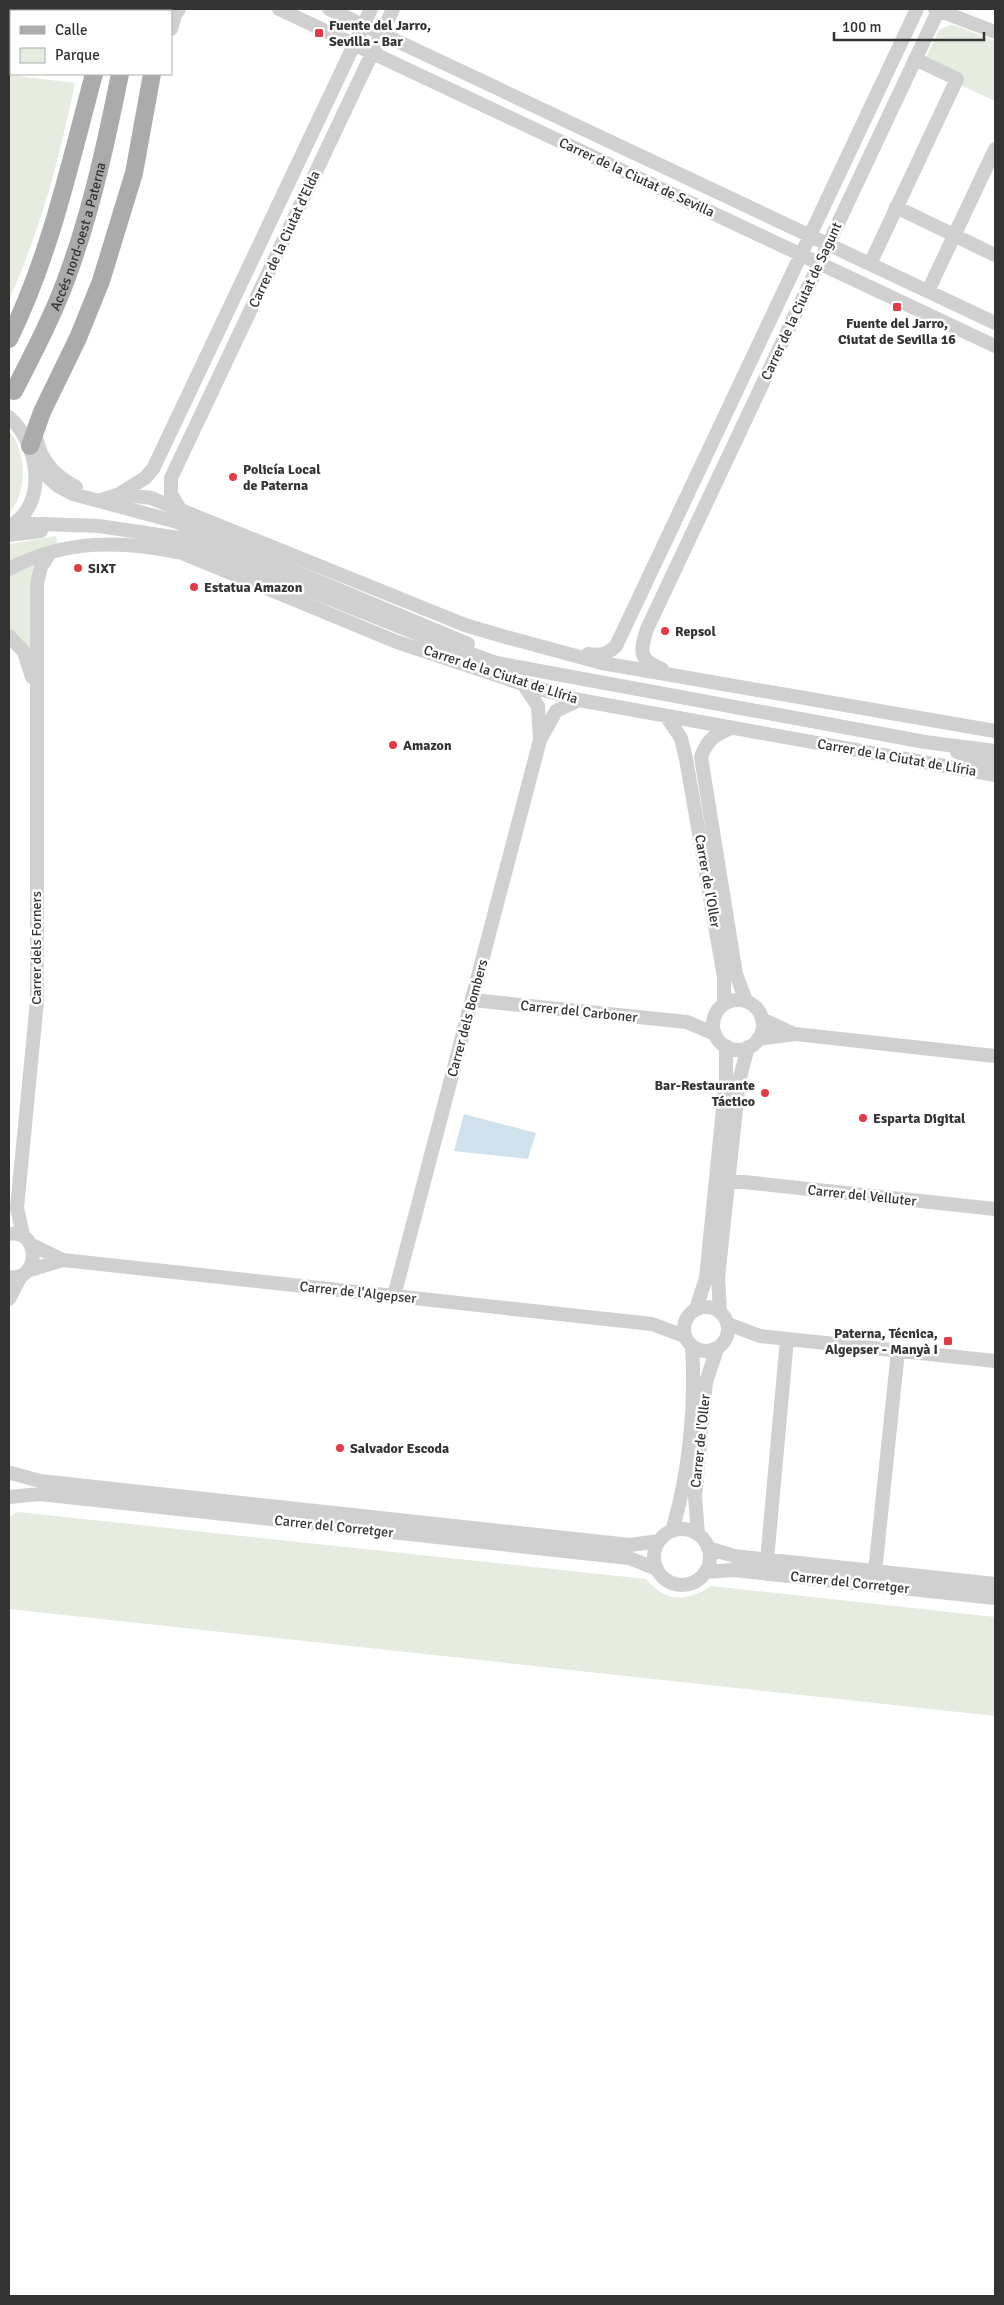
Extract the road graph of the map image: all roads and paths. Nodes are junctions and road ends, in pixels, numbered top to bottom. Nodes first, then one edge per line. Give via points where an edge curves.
1 (179, 9) edge
2 (279, 9) edge
3 (329, 9) edge
4 (371, 9) edge
5 (393, 9) edge
6 (917, 9) edge
7 (937, 9) edge
8 (172, 24) edge
9 (363, 25) junction
10 (995, 32) edge
11 (382, 34) junction
12 (354, 44) junction
13 (373, 53) junction
14 (915, 59) junction
15 (94, 75) edge
16 (120, 75) edge
17 (152, 75) edge
18 (160, 75) edge
19 (995, 149) edge
20 (134, 173) junction
21 (896, 207) junction
22 (810, 236) junction
23 (954, 236) junction
24 (828, 244) junction
25 (801, 254) junction
26 (995, 255) edge
27 (819, 263) junction
28 (870, 264) junction
29 (928, 291) junction
30 (995, 323) edge
31 (9, 339) edge
32 (995, 346) edge
33 (14, 391) dead end
34 (9, 417) edge
35 (33, 438) junction
36 (158, 460) junction
37 (35, 466) junction
38 (175, 469) junction
39 (120, 494) junction
40 (101, 500) junction
41 (180, 509) junction
42 (11, 528) edge
43 (50, 553) junction
44 (9, 569) edge
45 (284, 582) junction
46 (645, 584) junction
47 (663, 592) junction
48 (9, 636) edge
49 (421, 648) junction
50 (560, 652) junction
51 (541, 671) junction
52 (674, 674) junction
53 (523, 684) junction
54 (36, 688) junction
55 (579, 700) junction
56 (666, 716) junction
57 (731, 728) junction
58 (995, 731) edge
59 (540, 740) junction
60 (925, 742) junction
61 (995, 751) edge
62 (701, 758) junction
63 (686, 759) junction
64 (995, 764) edge
65 (995, 775) edge
66 (472, 1000) junction
67 (746, 1002) junction
68 (720, 1009) junction
69 (762, 1019) junction
70 (687, 1022) junction
71 (715, 1034) junction
72 (795, 1034) junction
73 (753, 1043) junction
74 (726, 1046) junction
75 (995, 1056) edge
76 (722, 1180) junction
77 (17, 1208) junction
78 (995, 1209) edge
79 (9, 1224) edge
80 (21, 1238) edge
81 (63, 1260) junction
82 (19, 1275) edge
83 (394, 1296) junction
84 (9, 1299) edge
85 (691, 1314) junction
86 (724, 1318) junction
87 (652, 1324) junction
88 (760, 1336) junction
89 (788, 1339) junction
90 (688, 1342) junction
91 (721, 1345) junction
92 (898, 1351) junction
93 (995, 1361) edge
94 (10, 1472) edge
95 (9, 1497) edge
96 (672, 1531) junction
97 (698, 1534) junction
98 (659, 1541) junction
99 (708, 1548) junction
100 (767, 1560) junction
101 (656, 1569) junction
102 (705, 1572) junction
103 (875, 1572) junction
104 (995, 1584) edge
105 (995, 1598) edge

1 - 8 street
2 - 12 street, Carrer de la Ciutat de Sevilla
3 - 9 street, Carrer de la Ciutat de Sevilla
4 - 9 street, Carrer de la Ciutat d'Elda
5 - 11 street, Carrer de la Ciutat d'Elda
6 - 22 street, Carrer de la Ciutat de Sagunt
7 - 10 street
7 - 14 street, Carrer de la Ciutat de Sagunt
9 - 11 street, Carrer de la Ciutat de Sevilla
9 - 12 street, Carrer de la Ciutat d'Elda
11 - 13 street, Carrer de la Ciutat d'Elda
11 - 22 street, Carrer de la Ciutat de Sevilla
12 - 13 street, Carrer de la Ciutat de Sevilla
12 - 36 street, Carrer de la Ciutat d'Elda
13 - 25 street, Carrer de la Ciutat de Sevilla
13 - 38 street, Carrer de la Ciutat d'Elda
14 - 21 street via 957,79
14 - 24 street, Carrer de la Ciutat de Sagunt
15 - 31 main road via 56,215 23,310
16 - 33 main road, Accés nord-oest a Paterna via 92,197 71,266 48,323
17 - 20 main road
18 - 20 street
19 - 23 street
20 - 35 main road via 98,289
21 - 23 street
21 - 28 street
22 - 24 street, Carrer de la Ciutat de Sevilla
22 - 25 street, Carrer de la Ciutat de Sagunt
23 - 26 street
23 - 29 street
24 - 27 street, Carrer de la Ciutat de Sagunt
24 - 28 street, Carrer de la Ciutat de Sevilla
25 - 27 street, Carrer de la Ciutat de Sevilla
25 - 46 street, Carrer de la Ciutat de Sagunt
27 - 32 street, Carrer de la Ciutat de Sevilla
27 - 47 street, Carrer de la Ciutat de Sagunt
28 - 29 street, Carrer de la Ciutat de Sevilla
29 - 30 street, Carrer de la Ciutat de Sevilla
34 - 35 street
35 - 37 street
35 - 40 street via 49,467 69,484
36 - 38 street via 169,470
36 - 39 street, Carrer de la Ciutat d'Elda via 145,478
37 - 40 street, Carrer de la Ciutat de Llíria via 73,494
37 - 42 street via 33,496 26,511
38 - 41 street, Carrer de la Ciutat d'Elda via 171,478 171,494
39 - 40 street, Carrer de la Ciutat de Llíria
39 - 41 street, Carrer de la Ciutat de Llíria via 151,498
40 - 51 street, Carrer de la Ciutat de Llíria via 176,522
41 - 50 street, Carrer de la Ciutat de Llíria via 465,625
42 - 45 street, Carrer de la Ciutat de Llíria via 100,526 179,538
43 - 44 street, Carrer de la Ciutat de Llíria
43 - 49 street, Carrer de la Ciutat de Llíria via 99,543 182,553 397,642
43 - 54 street, Carrer dels Forners via 41,567 37,584
45 - 49 street
45 - 51 street, Carrer de la Ciutat de Llíria via 497,663
46 - 47 street
46 - 50 street, Carrer de la Ciutat de Sagunt via 616,646 609,652 601,656
47 - 52 street, Carrer de la Ciutat de Sagunt via 646,629 643,656 651,665
48 - 54 street, Carrer dels Forners via 24,652
49 - 53 street, Carrer de la Ciutat de Llíria
50 - 52 street, Carrer de la Ciutat de Llíria via 602,663
51 - 60 street, Carrer de la Ciutat de Llíria
52 - 58 street, Carrer de la Ciutat de Llíria
53 - 55 street, Carrer de la Ciutat de Llíria
53 - 59 street, Carrer dels Bombers via 538,706
54 - 77 street, Carrer dels Forners via 37,1000
55 - 56 street, Carrer de la Ciutat de Llíria
55 - 59 street, Carrer dels Bombers via 556,711
56 - 57 street, Carrer de la Ciutat de Llíria
56 - 63 street, Carrer de l'Oller via 681,738
57 - 62 street via 714,735 706,744
57 - 65 street, Carrer de la Ciutat de Llíria
59 - 66 street, Carrer dels Bombers
60 - 61 street, Carrer de la Ciutat de Llíria
60 - 64 street, Carrer de la Ciutat de Llíria
62 - 63 street
62 - 67 street, Carrer de l'Oller via 736,974
63 - 68 street, Carrer de l'Oller via 724,977
66 - 70 street, Carrer del Carboner
66 - 83 street, Carrer dels Bombers
67 - 68 street via 739,1000
67 - 69 street via 759,1011
68 - 70 street, Carrer del Carboner
68 - 71 street via 713,1027
69 - 72 street
69 - 73 street via 763,1026
70 - 71 street, Carrer del Carboner
71 - 74 street
72 - 73 street
72 - 75 street
73 - 74 street via 733,1049
73 - 76 street via 739,1081
74 - 76 street
76 - 78 street, Carrer del Velluter
76 - 85 street via 706,1278
76 - 86 street via 718,1278
77 - 79 street, Carrer dels Forners
77 - 80 street, Carrer dels Forners
80 - 81 street
80 - 82 street, Carrer dels Forners via 34,1254 32,1264
81 - 82 street
81 - 83 street, Carrer de l'Algepser
82 - 84 street
83 - 87 street, Carrer de l'Algepser
85 - 86 street via 708,1307
85 - 87 street
85 - 90 street via 684,1324
86 - 88 street
86 - 91 street via 728,1336
87 - 90 street
88 - 89 street
88 - 91 street
89 - 92 street
89 - 100 street
90 - 91 street via 704,1352
90 - 96 street, Carrer de l'Oller via 694,1382 683,1495
91 - 97 street, Carrer de l'Oller via 706,1382 695,1496
92 - 93 street
92 - 103 street
94 - 95 street via 13,1486
94 - 98 street, Carrer del Corretger via 40,1481 630,1545
95 - 101 street, Carrer del Corretger via 40,1494 629,1558
96 - 97 street via 690,1530
96 - 98 street
97 - 99 street
98 - 101 street via 654,1555
99 - 100 street, Carrer del Corretger via 734,1556
99 - 102 street via 710,1556
100 - 103 street, Carrer del Corretger
101 - 102 street via 666,1580 680,1585 694,1582
102 - 105 street, Carrer del Corretger via 733,1570
103 - 104 street, Carrer del Corretger

